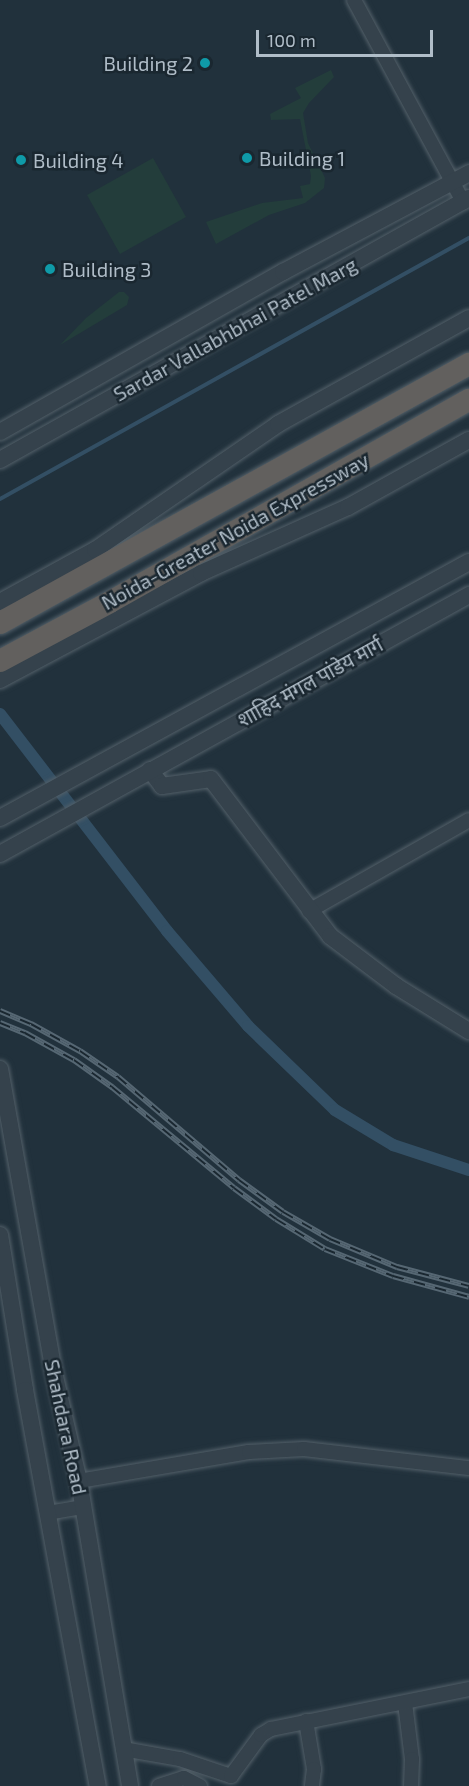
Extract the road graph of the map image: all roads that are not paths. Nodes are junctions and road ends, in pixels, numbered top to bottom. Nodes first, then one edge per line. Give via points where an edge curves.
1 (354, 0) edge
2 (469, 173) edge
3 (453, 182) junction
4 (466, 200) edge
5 (469, 318) edge
6 (469, 364) edge
7 (469, 400) edge
8 (0, 432) edge
9 (469, 440) edge
10 (0, 460) edge
11 (469, 562) edge
12 (469, 595) edge
13 (28, 597) junction
14 (0, 602) edge
15 (0, 623) edge
16 (60, 638) junction
17 (293, 658) junction
18 (0, 661) edge
19 (0, 680) edge
20 (305, 685) junction
21 (146, 773) junction
22 (0, 818) edge
23 (469, 820) edge
24 (0, 854) edge
25 (309, 910) junction
26 (469, 1031) edge
27 (0, 1069) edge
28 (0, 1235) edge
29 (469, 1468) edge
30 (79, 1481) junction
31 (83, 1507) junction
32 (48, 1513) junction
33 (469, 1689) edge
34 (405, 1703) junction
35 (306, 1721) junction
36 (123, 1749) junction
37 (228, 1781) edge
38 (98, 1786) edge
39 (130, 1786) edge
40 (159, 1786) edge
41 (201, 1786) edge
42 (312, 1786) edge
43 (411, 1786) edge

1 - 3 street
2 - 3 street, Sardar Vallabhbhai Patel Marg
3 - 4 street
3 - 8 street, Sardar Vallabhbhai Patel Marg via 283,272
4 - 10 street, Sardar Vallabhbhai Patel Marg
5 - 13 street via 278,424
6 - 13 highway, Noida-Greater Noida Expressway
7 - 16 highway, Noida-Greater Noida Expressway
9 - 16 street via 348,507
11 - 17 street
12 - 20 street, शाहिद मंगल पांडेय मार्ग
13 - 14 street
13 - 15 highway, Noida-Greater Noida Expressway
16 - 18 highway, Noida-Greater Noida Expressway
16 - 19 street
17 - 20 street
17 - 22 street
20 - 21 street, शाहिद मंगल पांडेय मार्ग
21 - 24 street, शाहिद मंगल पांडेय मार्ग
21 - 25 street via 162,786 211,779
23 - 25 street
25 - 26 street via 330,936 386,978
27 - 30 street, Shahdara Road via 54,1372
28 - 32 street, Shahdara Road
29 - 30 street via 304,1449 249,1452
30 - 31 street, Shahdara Road
31 - 32 street
31 - 36 street, Shahdara Road
32 - 38 street, Shahdara Road
33 - 34 street
34 - 35 street
34 - 43 street
35 - 37 street via 266,1731
35 - 42 street via 314,1769
36 - 37 street via 180,1759
36 - 39 street, Shahdara Road
40 - 41 street via 184,1778

